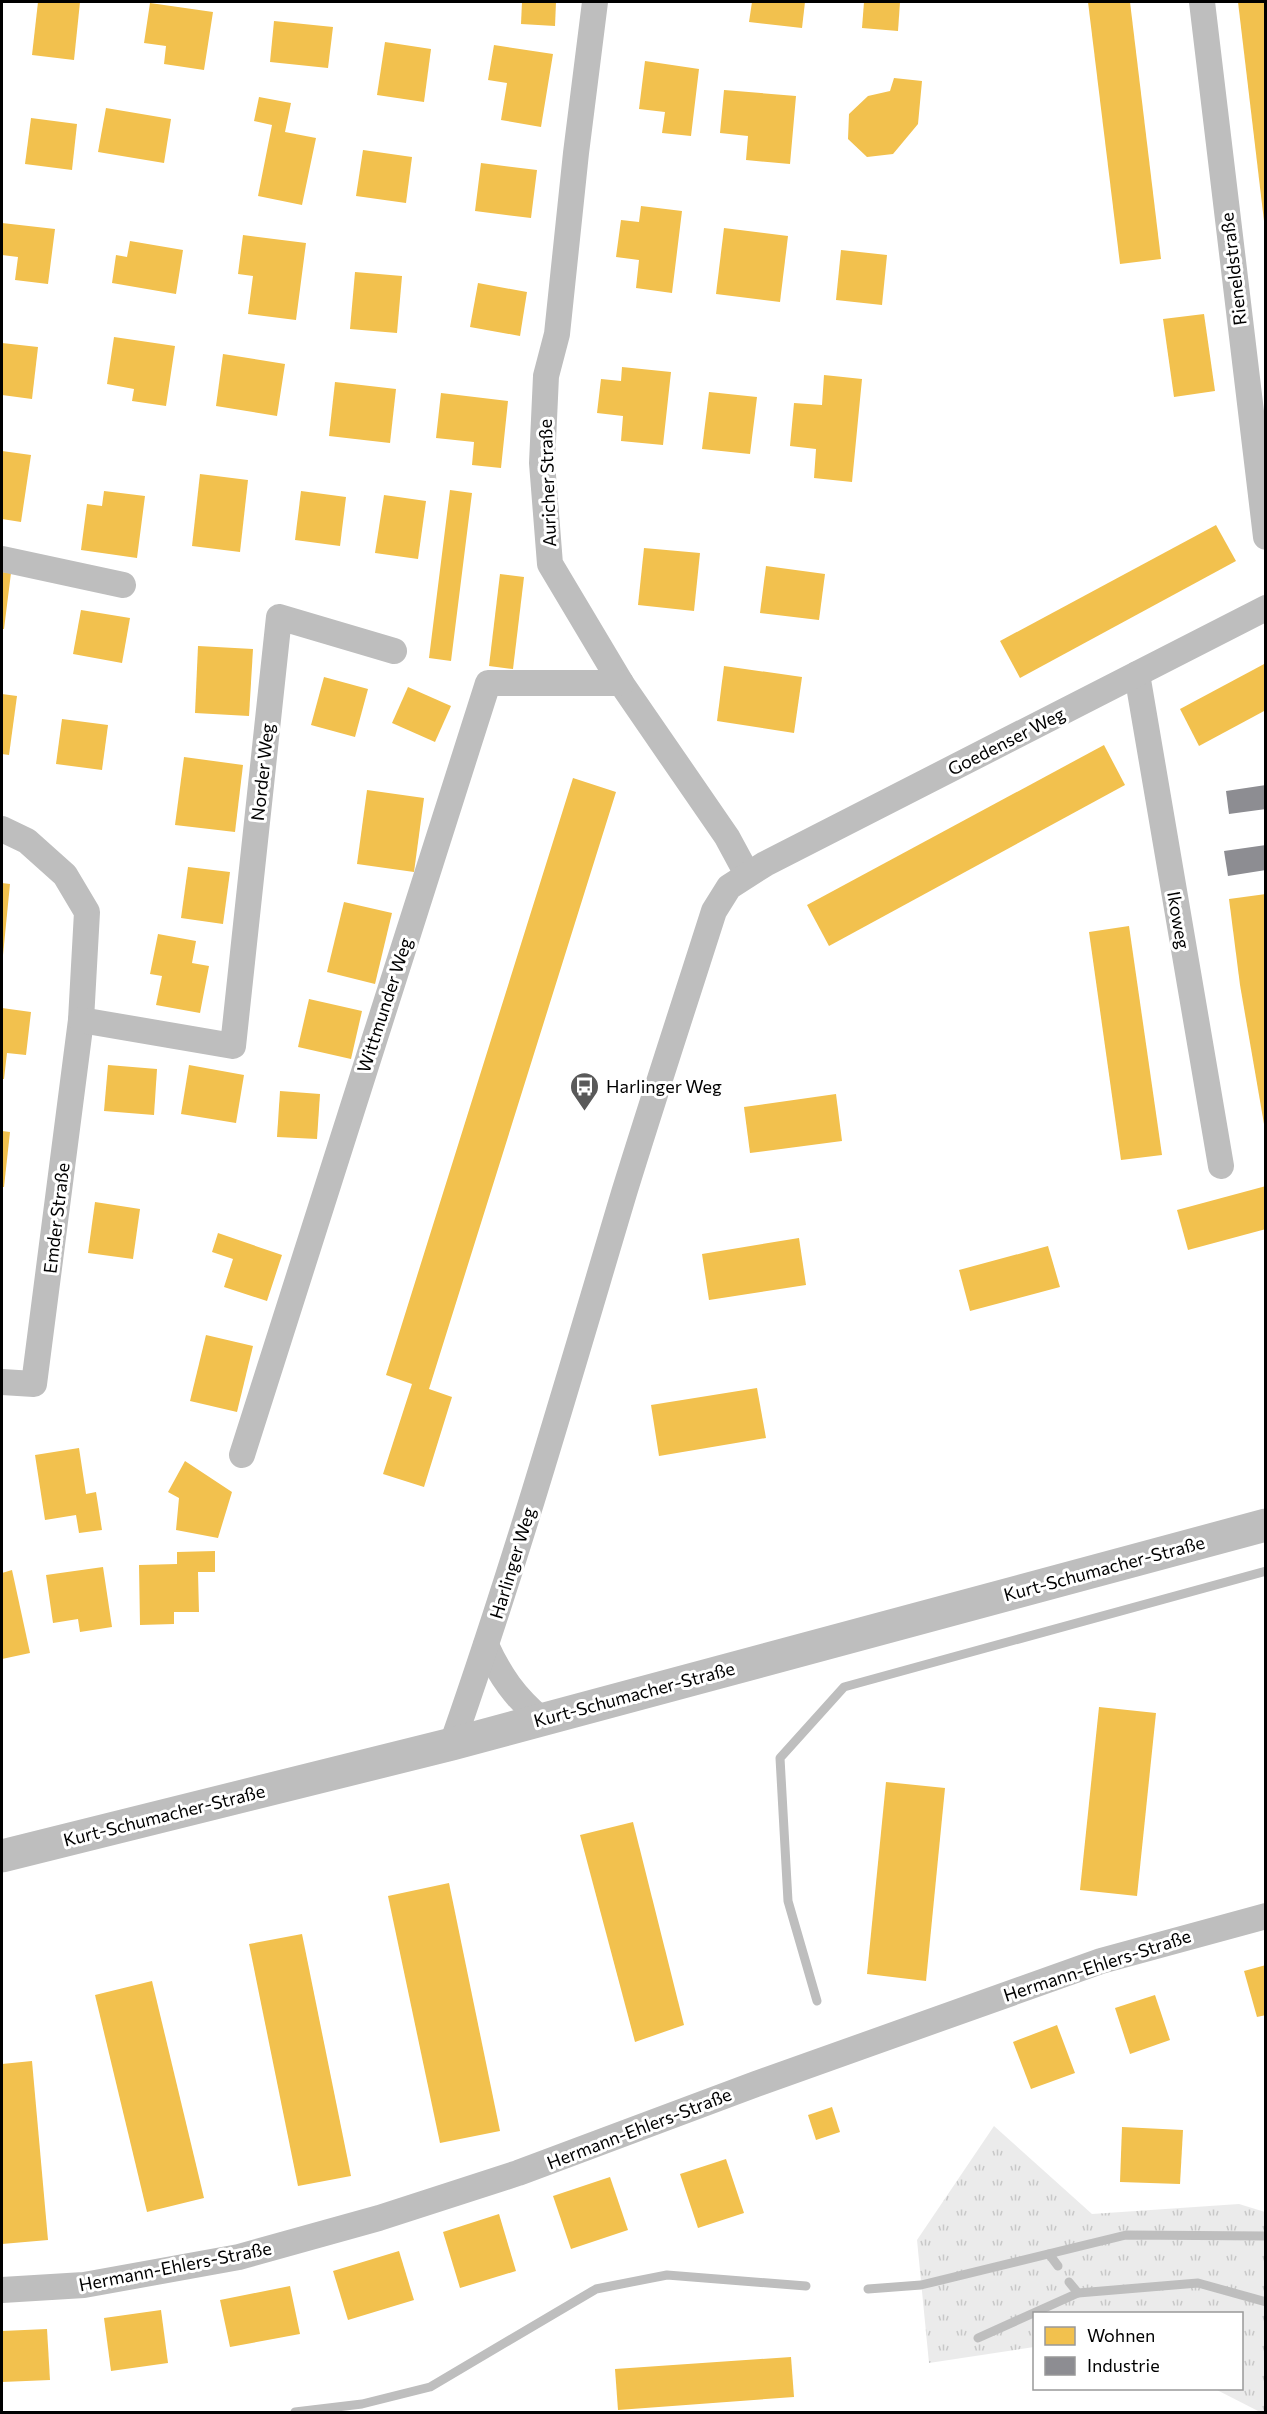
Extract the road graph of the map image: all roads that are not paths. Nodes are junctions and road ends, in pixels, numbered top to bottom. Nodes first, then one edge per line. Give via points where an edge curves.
1 (595, 2) edge
2 (1202, 2) edge
3 (1266, 537) edge
4 (2, 559) edge
5 (123, 585) dead end
6 (1266, 608) edge
7 (394, 651) dead end
8 (1137, 674) junction
9 (621, 683) junction
10 (2, 829) edge
11 (747, 874) junction
12 (81, 1020) junction
13 (1221, 1166) dead end
14 (2, 1382) edge
15 (242, 1455) dead end
16 (1266, 1525) edge
17 (486, 1645) junction
18 (541, 1719) junction
19 (452, 1744) junction
20 (2, 1856) edge
21 (1266, 1916) edge
22 (2, 2290) edge

1 - 9 street, Auricher Straße via 557,334 546,376 542,463 550,564
2 - 3 street, Rieneldstraße
4 - 5 street
6 - 8 street, Goedenser Weg
7 - 12 street, Norder Weg via 279,617 233,1046
8 - 11 street, Goedenser Weg
8 - 13 street, Ikoweg
9 - 11 street, Auricher Straße via 727,837
9 - 15 street, Wittmunder Weg via 488,683
10 - 12 street, Emder Straße via 27,841 65,875 87,912
11 - 17 street, Harlinger Weg via 729,888 714,911
12 - 14 street, Emder Straße via 34,1384
16 - 18 street, Kurt-Schumacher-Straße
17 - 18 street via 519,1701
17 - 19 street, Harlinger Weg
18 - 19 street, Kurt-Schumacher-Straße
19 - 20 street, Kurt-Schumacher-Straße
21 - 22 street, Hermann-Ehlers-Straße via 1101,1961 518,2173 379,2218 239,2257 84,2285

